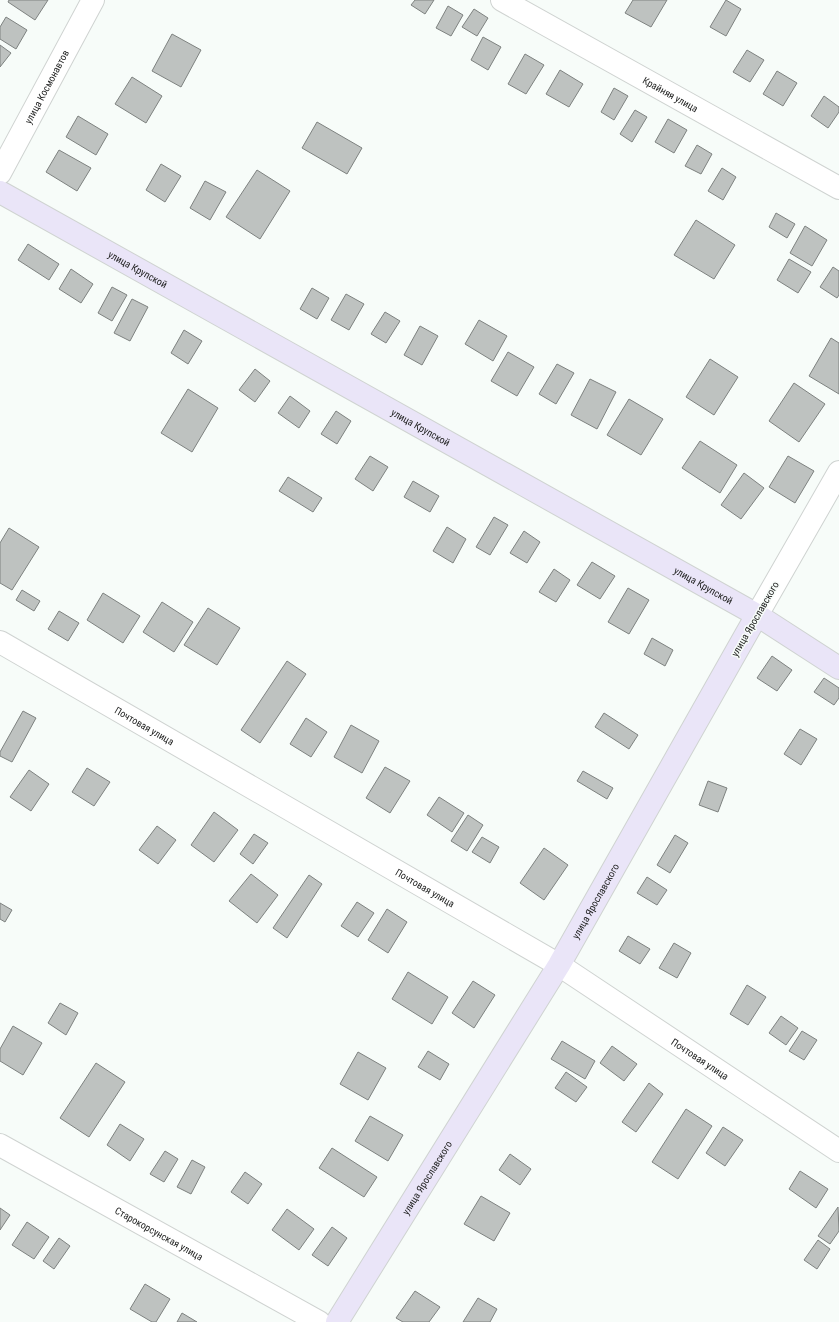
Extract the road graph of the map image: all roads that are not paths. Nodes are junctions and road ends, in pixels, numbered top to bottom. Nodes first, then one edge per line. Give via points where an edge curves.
1 (93, 0) edge
2 (502, 0) edge
3 (0, 173) edge
4 (839, 188) edge
5 (0, 192) edge
6 (839, 472) edge
7 (757, 615) junction
8 (0, 642) edge
9 (839, 668) edge
10 (559, 965) junction
11 (0, 1145) edge
12 (839, 1151) edge
13 (319, 1322) edge
14 (336, 1322) edge

1 - 3 street, улица Космонавтов
2 - 4 street, Крайняя улица
5 - 7 street, улица Крупской
6 - 7 street, улица Ярославского
7 - 9 street, улица Крупской
7 - 10 street, улица Ярославского
8 - 10 street, Почтовая улица
10 - 12 street, Почтовая улица
10 - 14 street, улица Ярославского
11 - 13 street, Старокорсунская улица

